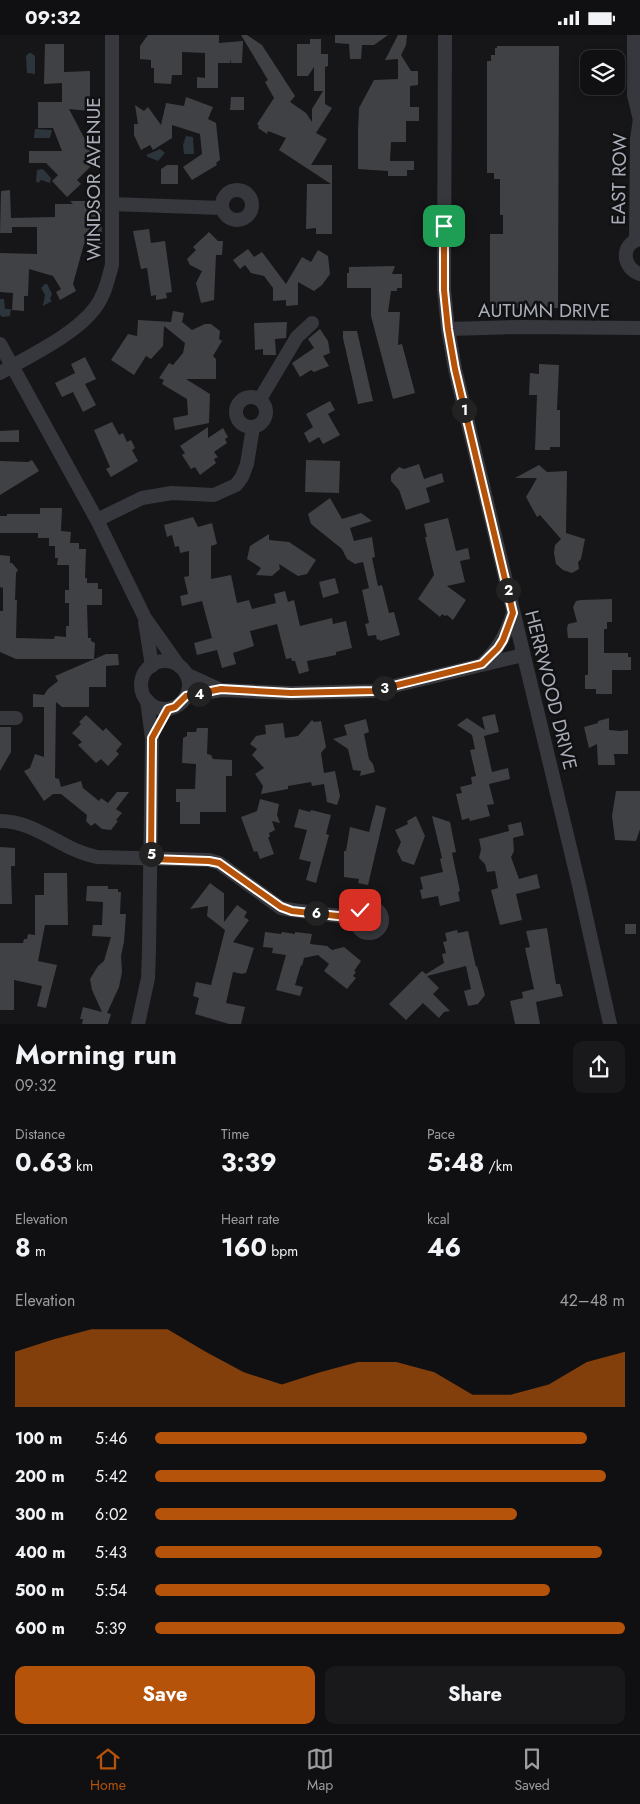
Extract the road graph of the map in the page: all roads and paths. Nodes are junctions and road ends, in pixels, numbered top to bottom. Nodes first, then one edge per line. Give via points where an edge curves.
1 (112, 35) edge
2 (445, 35) edge
3 (634, 35) edge
4 (640, 119) edge
5 (112, 204) junction
6 (222, 208) dead end
7 (638, 239) edge
8 (640, 274) edge
9 (312, 323) dead end
10 (448, 329) junction
11 (640, 329) edge
12 (0, 344) edge
13 (6, 369) edge
14 (260, 399) junction
15 (254, 427) junction
16 (96, 520) junction
17 (513, 613) junction
18 (145, 619) junction
19 (523, 655) junction
20 (482, 664) junction
21 (152, 666) junction
22 (182, 670) junction
23 (221, 689) junction
24 (186, 696) junction
25 (147, 700) junction
26 (168, 709) junction
27 (0, 718) edge
28 (16, 718) dead end
29 (152, 738) junction
30 (0, 821) edge
31 (151, 859) junction
32 (356, 918) dead end
33 (138, 1024) edge
34 (610, 1024) edge

1 - 5 street, WINDSOR AVENUE
2 - 10 street, HERRWOOD DRIVE via 444,290
3 - 4 street, EAST ROW via 634,95
4 - 7 street, EAST ROW via 637,139
5 - 6 street
5 - 13 street, WINDSOR AVENUE via 112,265 107,286 96,308 73,330
7 - 8 street, EAST ROW via 628,247 625,258 630,268
9 - 14 street via 298,337
10 - 11 street, AUTUMN DRIVE
10 - 17 street, HERRWOOD DRIVE
12 - 13 street
13 - 16 street
14 - 15 street via 266,407 266,418
14 - 15 street via 250,397 237,406 239,421
15 - 16 street via 247,464 236,485 214,495 172,493 142,498
16 - 18 street
17 - 19 street, HERRWOOD DRIVE
17 - 20 street via 503,640
18 - 21 street
18 - 22 street
19 - 20 street
19 - 34 street, HERRWOOD DRIVE
20 - 23 street via 373,691 291,693
21 - 22 street via 167,661
21 - 25 street via 146,671 142,686
22 - 23 street
22 - 24 street via 189,681
23 - 24 street
24 - 26 street
25 - 26 street via 160,709
25 - 29 street
26 - 29 street
27 - 28 street
29 - 31 street
30 - 31 street via 20,822 83,855
31 - 32 street via 219,863 281,907
31 - 33 street via 148,978

